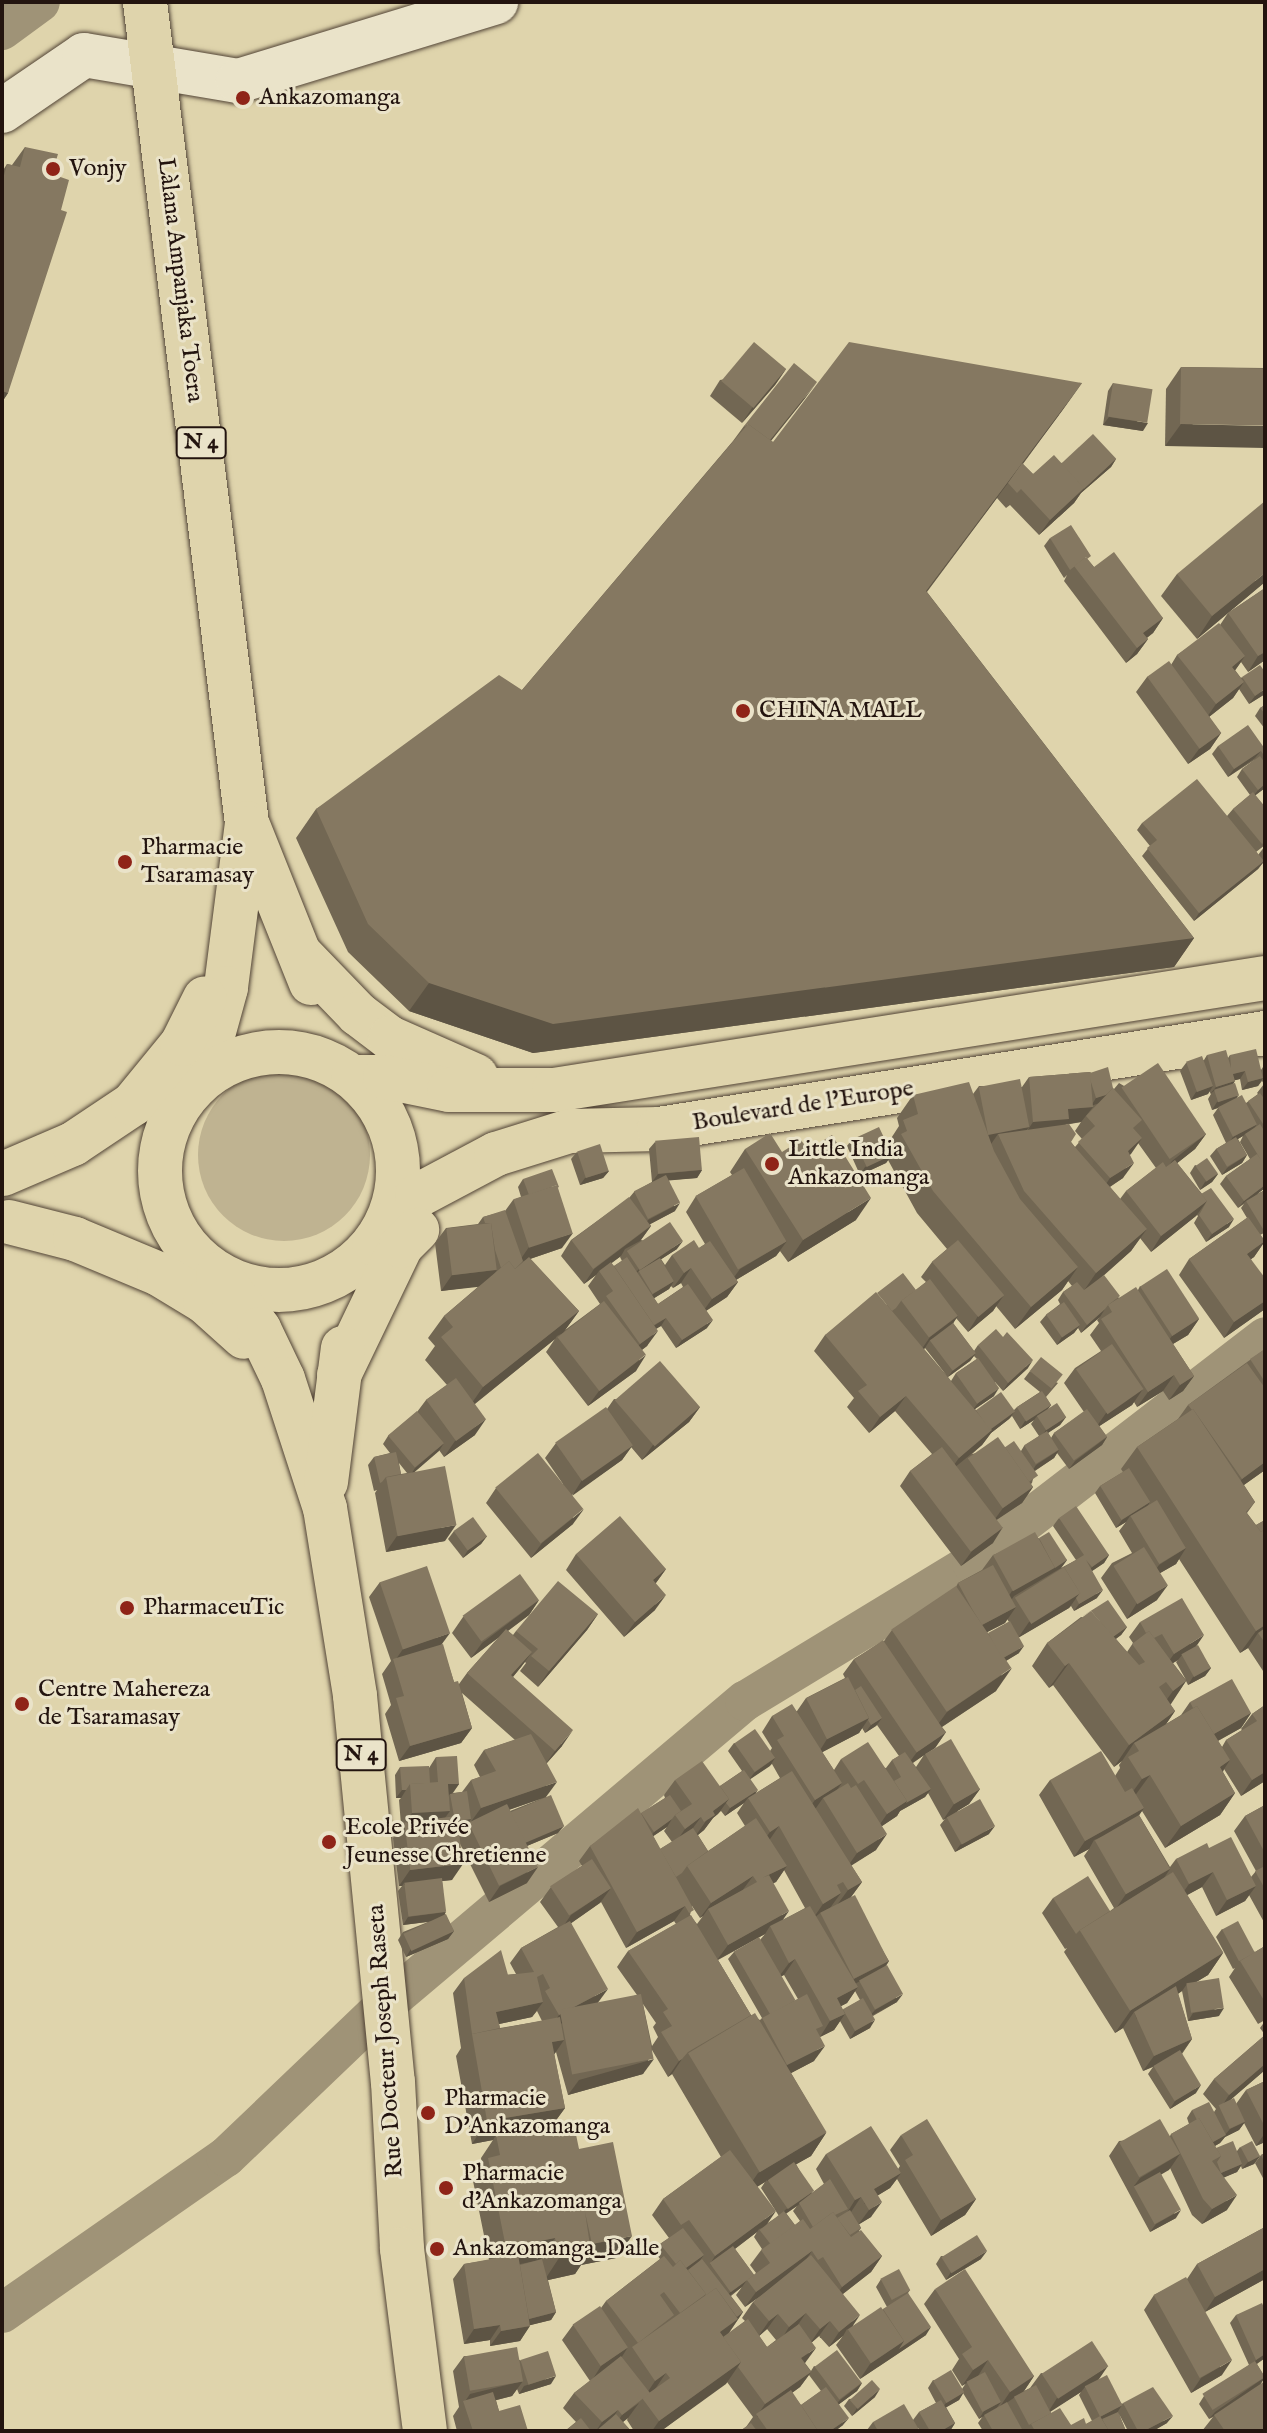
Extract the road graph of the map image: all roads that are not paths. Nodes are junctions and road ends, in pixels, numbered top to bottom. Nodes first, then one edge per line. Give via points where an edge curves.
1 (496, 2) edge
2 (148, 30) edge
3 (2, 111) edge
4 (247, 823) junction
5 (233, 944) junction
6 (301, 955) junction
7 (1265, 978) edge
8 (1265, 1033) edge
9 (349, 1074) junction
10 (196, 1084) junction
11 (537, 1091) junction
12 (496, 1154) junction
13 (2, 1174) edge
14 (6, 1222) edge
15 (371, 1249) junction
16 (211, 1269) junction
17 (339, 1375) junction
18 (283, 1379) junction
19 (325, 1508) junction
20 (425, 2431) edge

1 - 2 street via 238,81
2 - 3 street via 84,55
2 - 4 main road, Làlana Ampanjaka Toera / N 4
4 - 5 main road, N 4
4 - 6 main road, N 4
5 - 10 main road, N 4
5 - 13 main road via 182,1044 133,1104 73,1144
6 - 9 main road, N 4
6 - 11 main road via 358,1014 390,1038 474,1076
7 - 11 main road
8 - 12 main road, Boulevard de l'Europe via 659,1129 570,1131
9 - 10 main road via 318,1057 287,1051 227,1062
9 - 11 main road via 449,1090
9 - 15 main road via 378,1104 396,1150 399,1175 392,1212
10 - 13 main road via 116,1138 43,1166
10 - 16 main road via 173,1115 161,1146 159,1179 166,1211 182,1240
12 - 15 main road, Boulevard de l'Europe via 417,1196
12 - 17 main road via 401,1246
14 - 16 main road via 158,1235
14 - 18 main road via 75,1239 159,1274 216,1311
15 - 16 main road via 315,1285 282,1290 249,1286
15 - 17 main road, N 4
16 - 18 main road, N 4 via 259,1329
17 - 19 main road, N 4
18 - 19 main road, N 4
19 - 20 main road, Rue Docteur Joseph Raseta / N 4 via 355,1696 393,2082 402,2249

